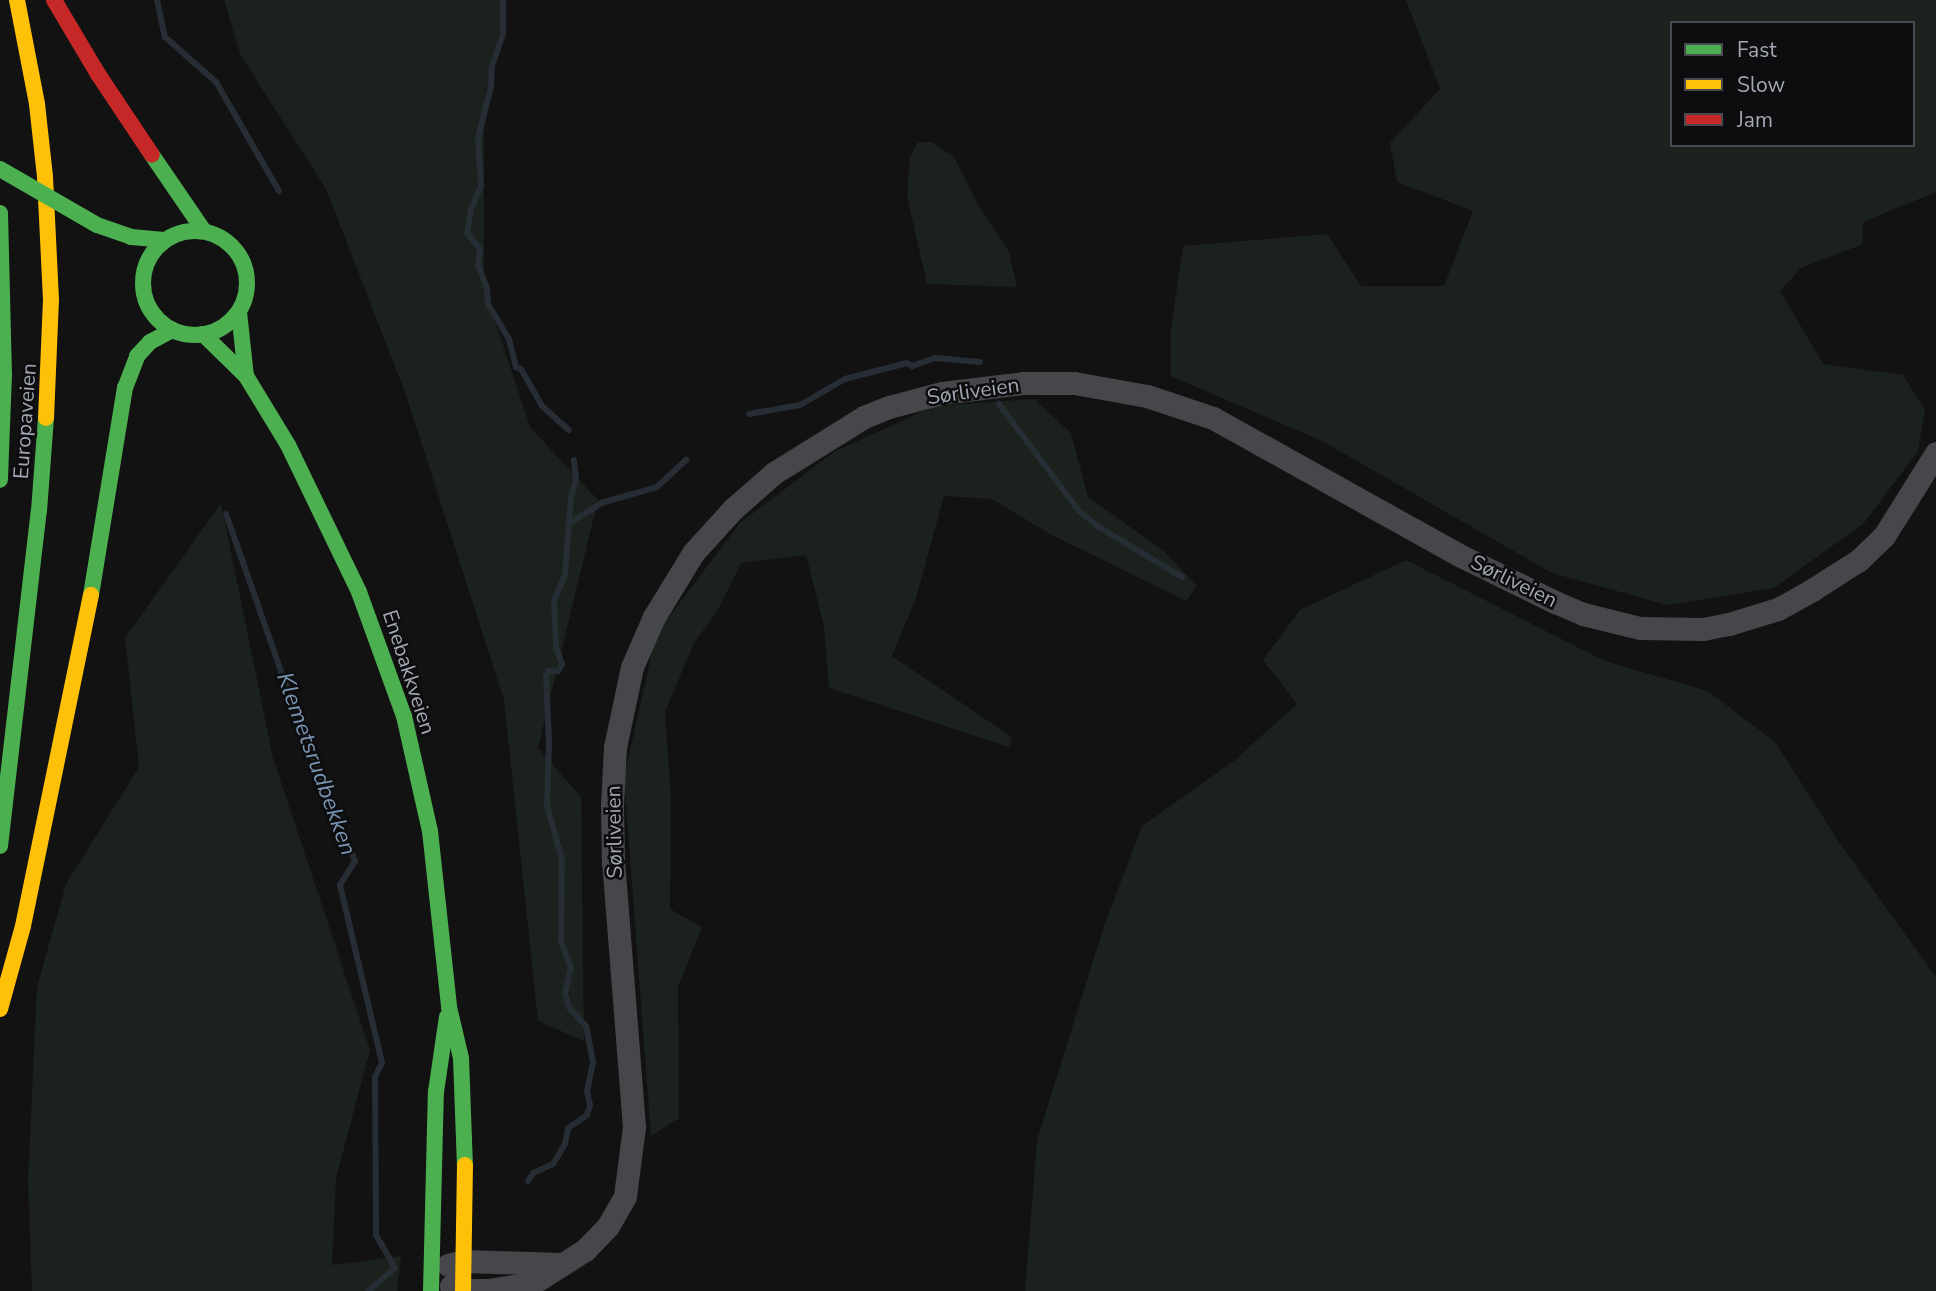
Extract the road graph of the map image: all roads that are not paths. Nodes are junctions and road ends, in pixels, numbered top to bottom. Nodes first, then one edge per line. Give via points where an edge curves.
1 (17, 0) edge
2 (54, 0) edge
3 (0, 169) edge
4 (0, 213) edge
5 (99, 227) junction
6 (204, 231) junction
7 (164, 240) junction
8 (143, 281) junction
9 (239, 312) junction
10 (173, 330) junction
11 (203, 334) junction
12 (246, 376) junction
13 (1936, 453) edge
14 (0, 480) edge
15 (0, 846) edge
16 (449, 1007) junction
17 (0, 1009) edge
18 (464, 1261) junction
19 (561, 1264) junction
20 (432, 1282) edge
21 (463, 1291) edge

1 - 15 main road, Europaveien via 42,143 51,299 46,436
2 - 6 main road
3 - 5 main road, bridge
4 - 14 main road, Europaveien via 4,311
5 - 7 main road via 131,237
5 - 8 main road
6 - 7 main road via 181,232
6 - 9 main road via 228,242 244,262 248,288
7 - 8 main road via 147,261
8 - 10 main road via 149,307
9 - 11 main road via 226,326
9 - 12 main road, Enebakkveien
10 - 11 main road
10 - 17 main road via 150,342 137,356 125,388 83,639 23,926
11 - 12 main road, Enebakkveien
12 - 16 main road, Enebakkveien via 319,504 374,630 404,716 432,845
13 - 19 street, Sørliveien via 1884,536 1859,560 1778,609 1703,629 1640,628 1583,614 1459,555 1213,418 1146,396 1074,383 968,388 889,407 818,444 774,473 693,553 654,617 632,667 615,747 612,805 634,1144 625,1196 608,1226 585,1250
16 - 18 main road, Enebakkveien via 461,1058
16 - 20 main road, Enebakkveien via 436,1092
18 - 19 street
18 - 20 street via 447,1265
18 - 21 main road, Enebakkveien
19 - 21 street, Sørliveien via 533,1283
20 - 21 street, Sørliveien

